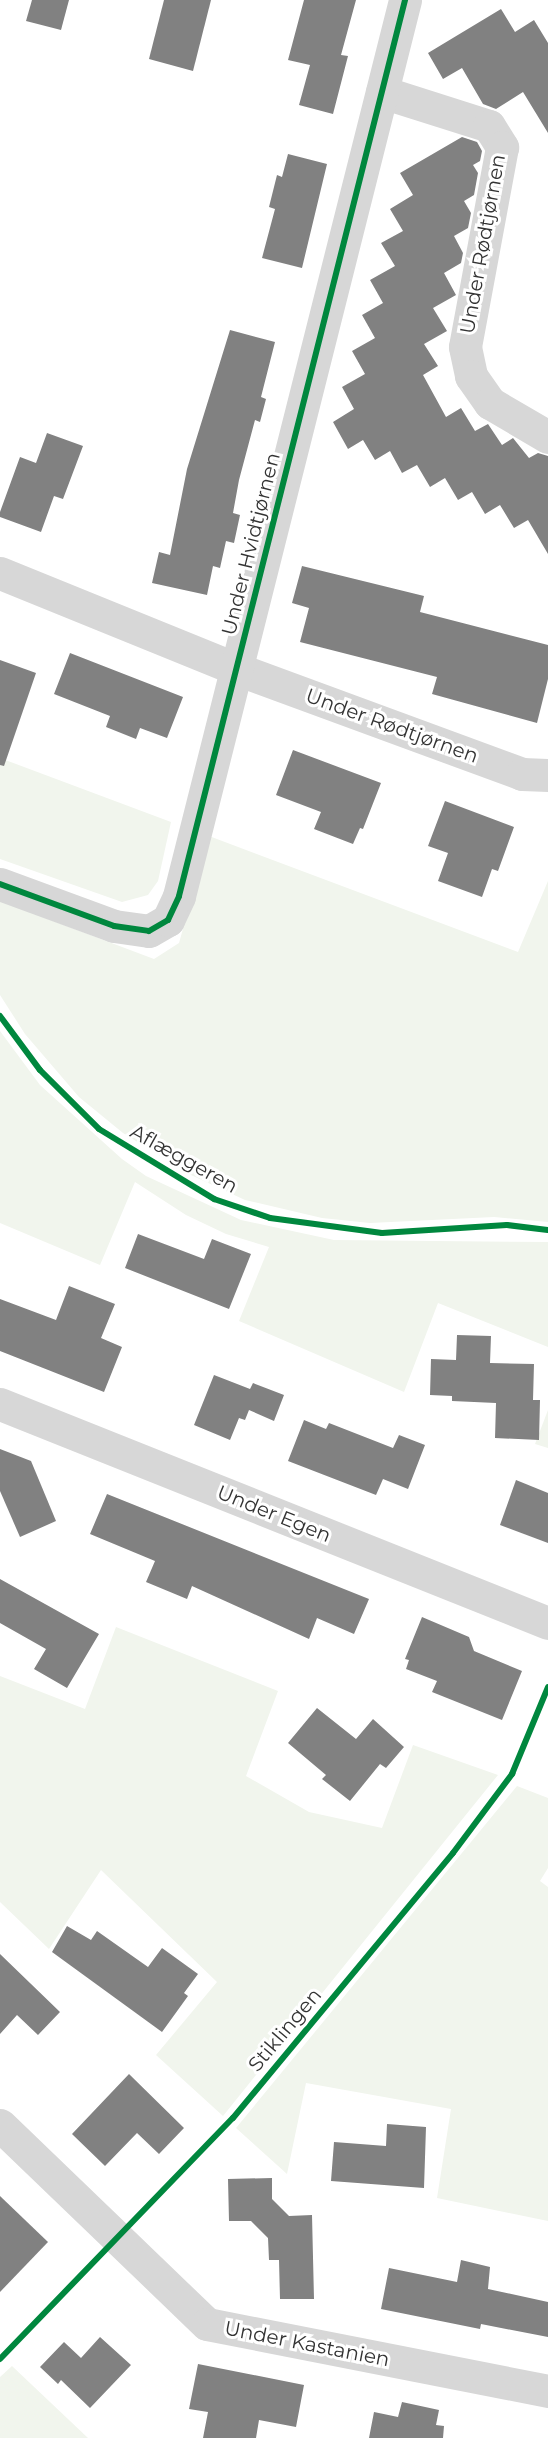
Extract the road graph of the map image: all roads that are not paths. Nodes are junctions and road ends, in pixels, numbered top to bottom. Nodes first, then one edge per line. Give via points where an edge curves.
1 (405, 0) edge
2 (381, 92) junction
3 (548, 437) edge
4 (0, 573) edge
5 (237, 669) junction
6 (548, 775) edge
7 (0, 884) edge
8 (0, 1404) edge
9 (548, 1623) edge
10 (0, 2125) edge
11 (548, 2391) edge

1 - 2 street, Under Hvidtjørnen
2 - 3 street, Under Rødtjørnen via 489,126 502,147 465,347 471,376 490,403
2 - 5 street, Under Hvidtjørnen
4 - 5 street, Under Hvidtjørnen
5 - 6 street, Under Rødtjørnen via 522,774
5 - 7 street, Under Hvidtjørnen via 179,896 168,920 149,931 114,926
8 - 9 street, Under Egen
10 - 11 street, Under Kastanien via 207,2324

